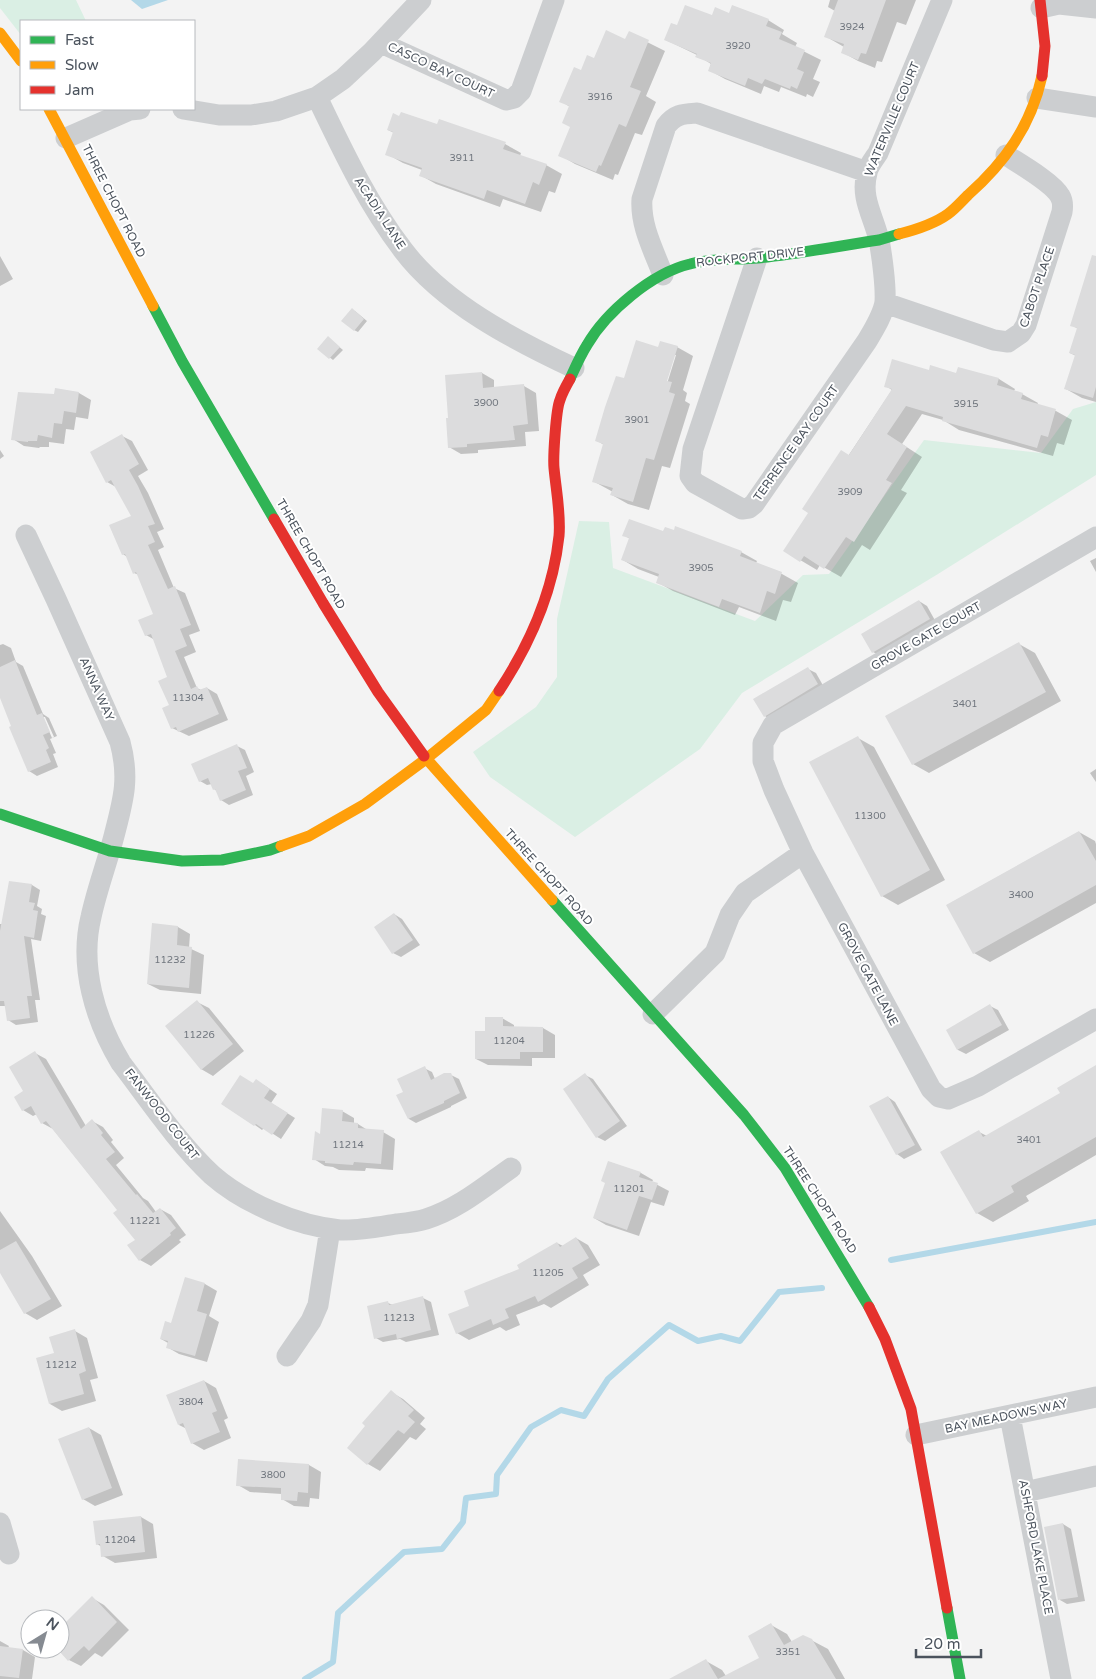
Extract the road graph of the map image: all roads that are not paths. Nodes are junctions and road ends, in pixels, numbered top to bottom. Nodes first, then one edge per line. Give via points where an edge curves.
1 (421, 0) edge
2 (554, 0) edge
3 (942, 0) edge
4 (1040, 4) edge
5 (1096, 8) edge
6 (0, 33) edge
7 (381, 43) junction
8 (20, 60) edge
9 (317, 97) junction
10 (1037, 98) junction
11 (1096, 107) edge
12 (50, 110) edge
13 (130, 110) edge
14 (188, 110) edge
15 (66, 138) junction
16 (1006, 155) junction
17 (867, 172) junction
18 (879, 240) junction
19 (757, 258) junction
20 (663, 275) junction
21 (885, 304) junction
22 (574, 368) junction
23 (26, 535) dead end
24 (1096, 537) edge
25 (763, 743) joint
26 (426, 759) junction
27 (0, 814) edge
28 (110, 851) junction
29 (803, 853) junction
30 (653, 1014) junction
31 (1096, 1019) edge
32 (511, 1168) dead end
33 (330, 1228) junction
34 (286, 1356) dead end
35 (1096, 1397) edge
36 (1010, 1416) junction
37 (916, 1435) junction
38 (1096, 1476) edge
39 (1025, 1492) junction
40 (0, 1523) edge
41 (9, 1554) dead end
42 (960, 1679) edge
43 (1061, 1679) edge

1 - 7 street
2 - 7 street, CASCO BAY COURT via 521,91 506,100
3 - 17 street, WATERVILLE COURT
4 - 5 street
4 - 10 main road, ROCKPORT DRIVE via 1044,46
6 - 8 main road
7 - 9 street via 343,79
9 - 14 street via 276,111 251,115 219,116
9 - 22 street, ACADIA LANE via 347,159 403,251 442,290 504,332
10 - 11 street
10 - 16 main road, ROCKPORT DRIVE via 1024,128
12 - 15 main road, THREE CHOPT ROAD
13 - 15 street
15 - 26 main road, THREE CHOPT ROAD via 182,361 362,666
16 - 18 main road, ROCKPORT DRIVE via 985,180 948,214 917,229
16 - 21 street, CABOT PLACE via 1047,183 1063,201 1021,333 1008,342 994,340
17 - 18 street, WATERVILLE COURT via 868,208
17 - 20 street via 698,112 672,118 666,126 642,199 641,212
18 - 19 main road, ROCKPORT DRIVE
18 - 21 street, TERRENCE BAY COURT
19 - 20 main road, ROCKPORT DRIVE via 689,264
19 - 21 street, TERRENCE BAY COURT via 693,449 690,476 695,483 742,509 754,504 867,341
20 - 22 main road, ROCKPORT DRIVE via 631,295 606,319
22 - 26 main road, ROCKPORT DRIVE via 559,401 554,455 559,535 551,577 535,628 515,667 486,710
23 - 28 street, ANNA WAY via 122,748 126,783
24 - 25 street, GROVE GATE COURT via 773,725
25 - 29 street, GROVE GATE LANE via 763,761
26 - 28 main road, ROCKPORT DRIVE via 343,818 309,836 270,850 209,861 182,861
26 - 30 main road, THREE CHOPT ROAD
27 - 28 main road, ROCKPORT DRIVE
28 - 33 street, FANWOOD COURT via 90,918 88,946 89,977 98,1016 113,1049 184,1146 213,1176 264,1208 301,1222
29 - 30 street via 746,893 730,915 715,953
29 - 31 street, GROVE GATE LANE via 931,1089 939,1097 948,1099 978,1086
30 - 37 main road, THREE CHOPT ROAD via 744,1115 785,1168 820,1224 885,1339 910,1408
32 - 33 street, FANWOOD COURT via 459,1204 426,1219 373,1228
33 - 34 street via 318,1305 311,1321
35 - 36 street, BAY MEADOWS WAY
36 - 37 street, BAY MEADOWS WAY
36 - 39 street, ASHFORD LAKE PLACE
37 - 42 main road, THREE CHOPT ROAD
38 - 39 street
39 - 43 street, ASHFORD LAKE PLACE
40 - 41 street

